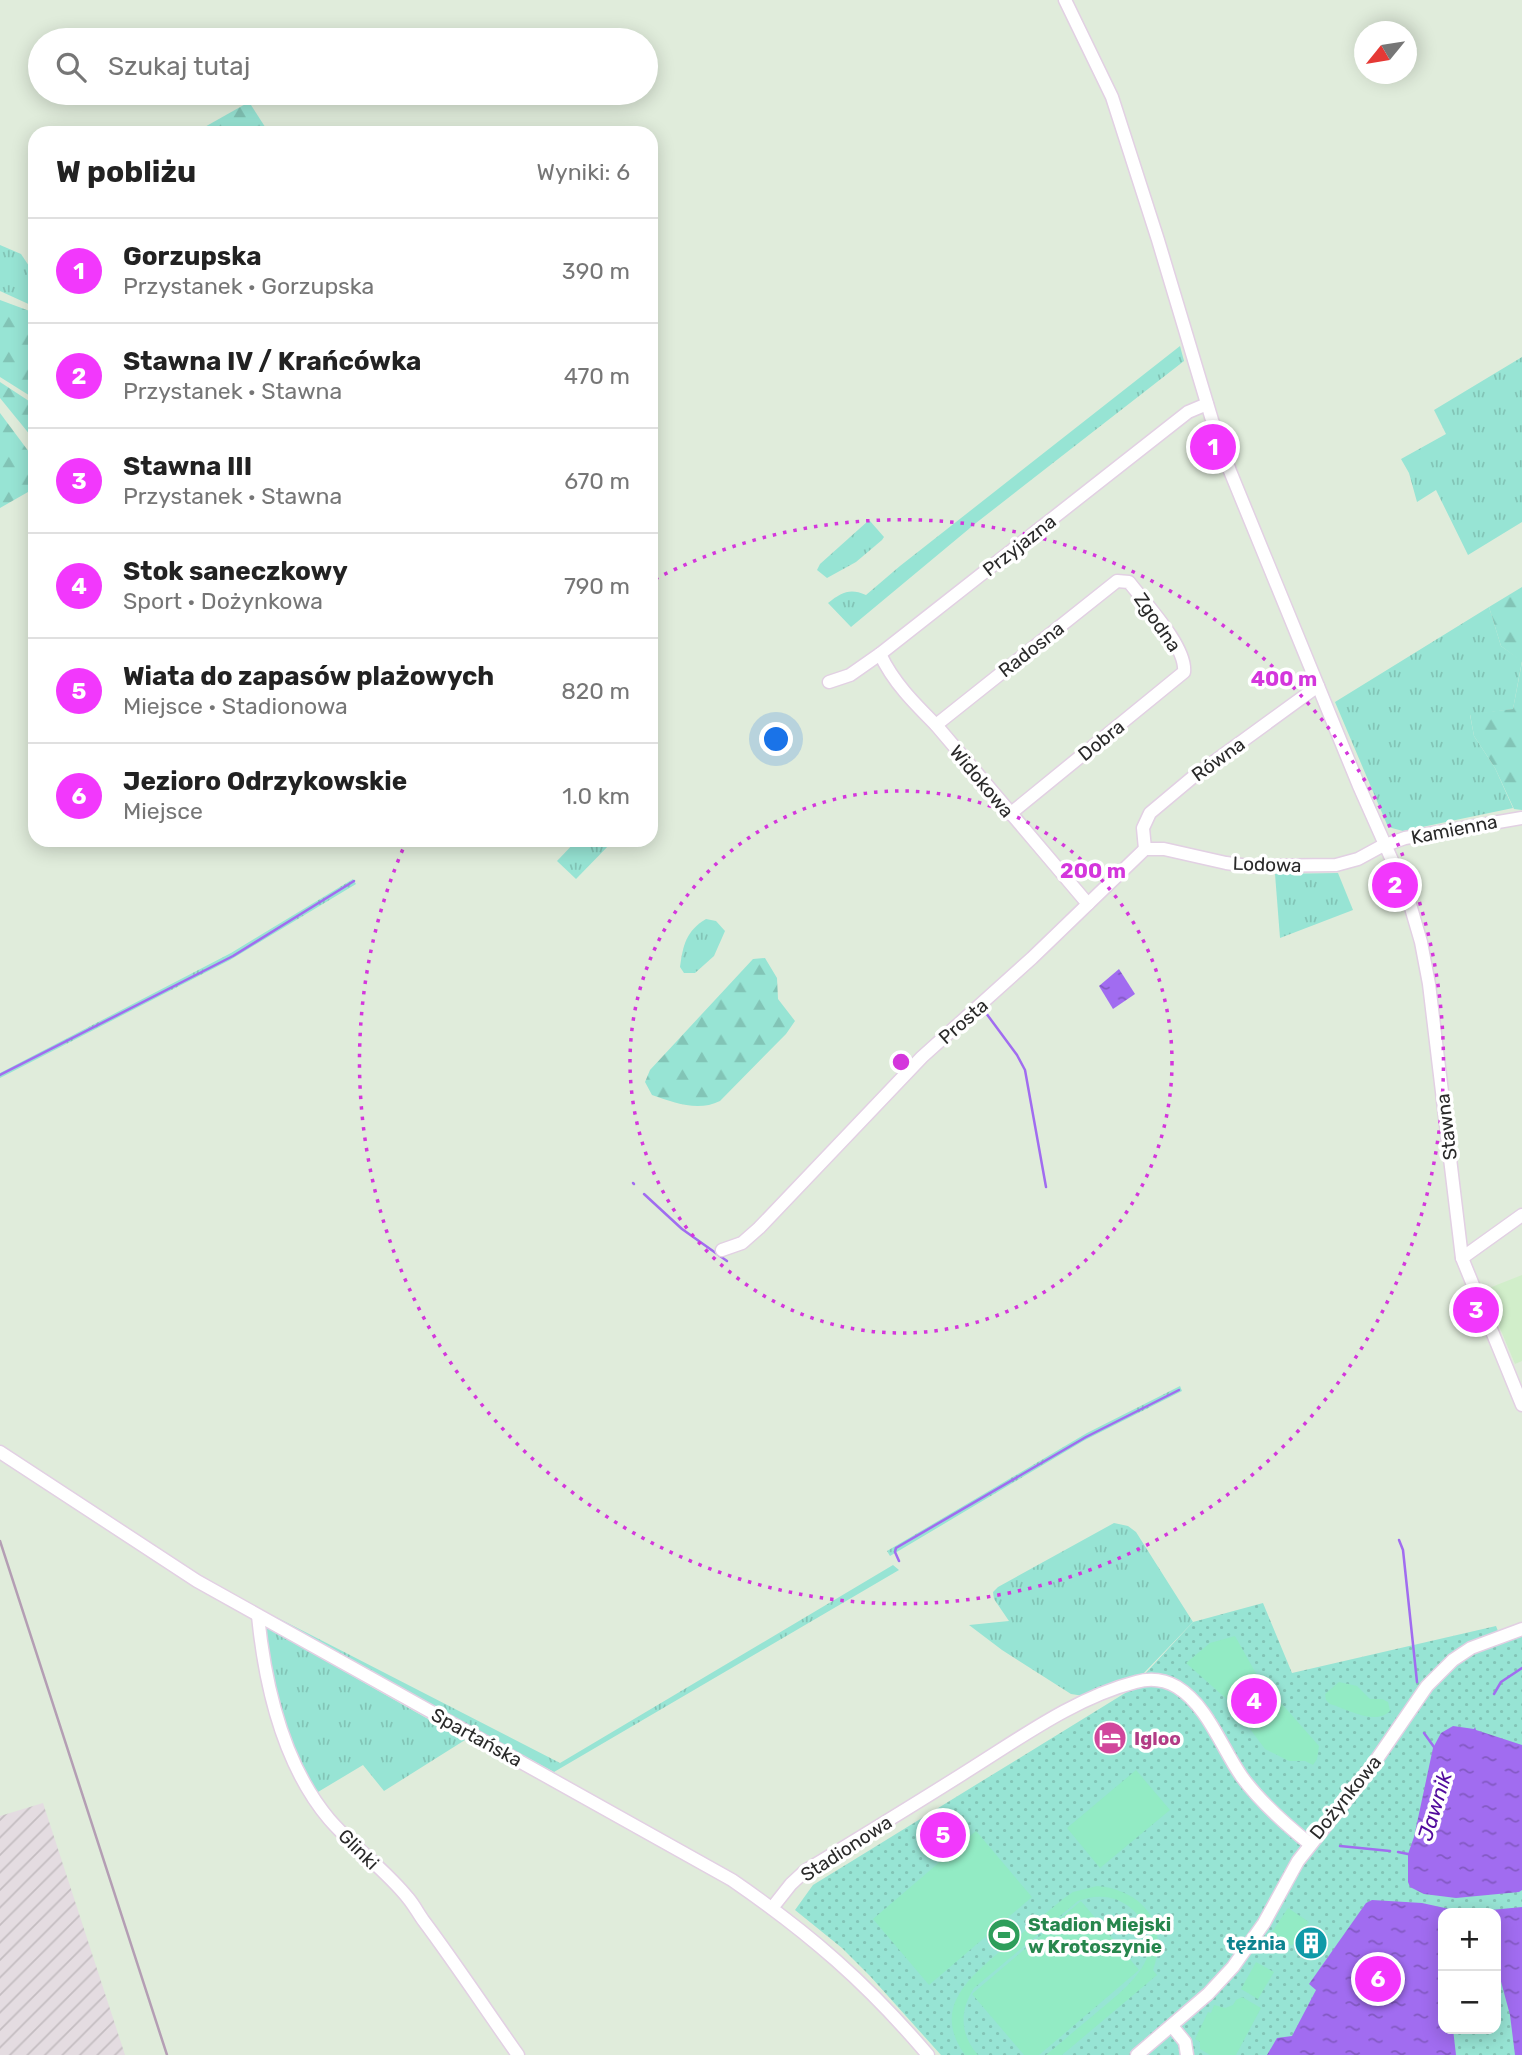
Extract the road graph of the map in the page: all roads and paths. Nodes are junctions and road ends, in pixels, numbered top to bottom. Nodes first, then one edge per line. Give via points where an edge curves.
1 (1065, 0) edge
2 (1207, 404) junction
3 (1129, 582) joint
4 (880, 654) junction
5 (1185, 663) joint
6 (829, 682) dead end
7 (1318, 686) junction
8 (936, 725) junction
9 (1010, 814) junction
10 (1522, 818) edge
11 (1386, 845) junction
12 (1145, 849) junction
13 (1088, 904) junction
14 (1522, 1215) edge
15 (722, 1250) dead end
16 (1462, 1258) junction
17 (1522, 1405) edge
18 (0, 1452) edge
19 (258, 1616) junction
20 (1522, 1629) edge
21 (1070, 1709) joint
22 (1310, 1844) junction
23 (772, 1908) junction
24 (1172, 2026) junction
25 (518, 2055) edge
26 (928, 2055) edge
27 (1138, 2055) edge
28 (1187, 2055) edge

1 - 2 street, Stawna via 1112,97
2 - 4 street, Przyjazna via 1188,412
2 - 7 street, Stawna
3 - 5 street, Zgodna
3 - 8 street, Radosna via 1117,581
4 - 6 street, Przyjazna via 850,675
4 - 8 street, Widokowa via 901,688
5 - 9 street, Dobra via 1184,673
7 - 11 street, Stawna
7 - 12 street, Równa via 1150,813 1143,828
8 - 9 street, Widokowa
9 - 13 street, Widokowa
10 - 11 street, Kamienna
11 - 12 street, Lodowa via 1336,865 1282,866 1226,863
11 - 16 street, Stawna via 1424,955
12 - 13 street, Prosta
13 - 15 street, Prosta via 905,1074 759,1228
14 - 16 street
16 - 17 street, Stawna
18 - 19 street, Spartańska
19 - 23 street, Spartańska via 657,1837
19 - 25 street, Glinki via 273,1701 310,1793 408,1899
20 - 22 street, Dożynkowa via 1471,1648 1438,1673
21 - 22 street, Dożynkowa via 1137,1682 1158,1681 1177,1687 1195,1702 1256,1795
21 - 23 street, Stadionowa via 804,1871
22 - 24 street via 1237,1961
23 - 26 street, Spartańska via 848,1970
24 - 27 street
24 - 28 street via 1185,2042

